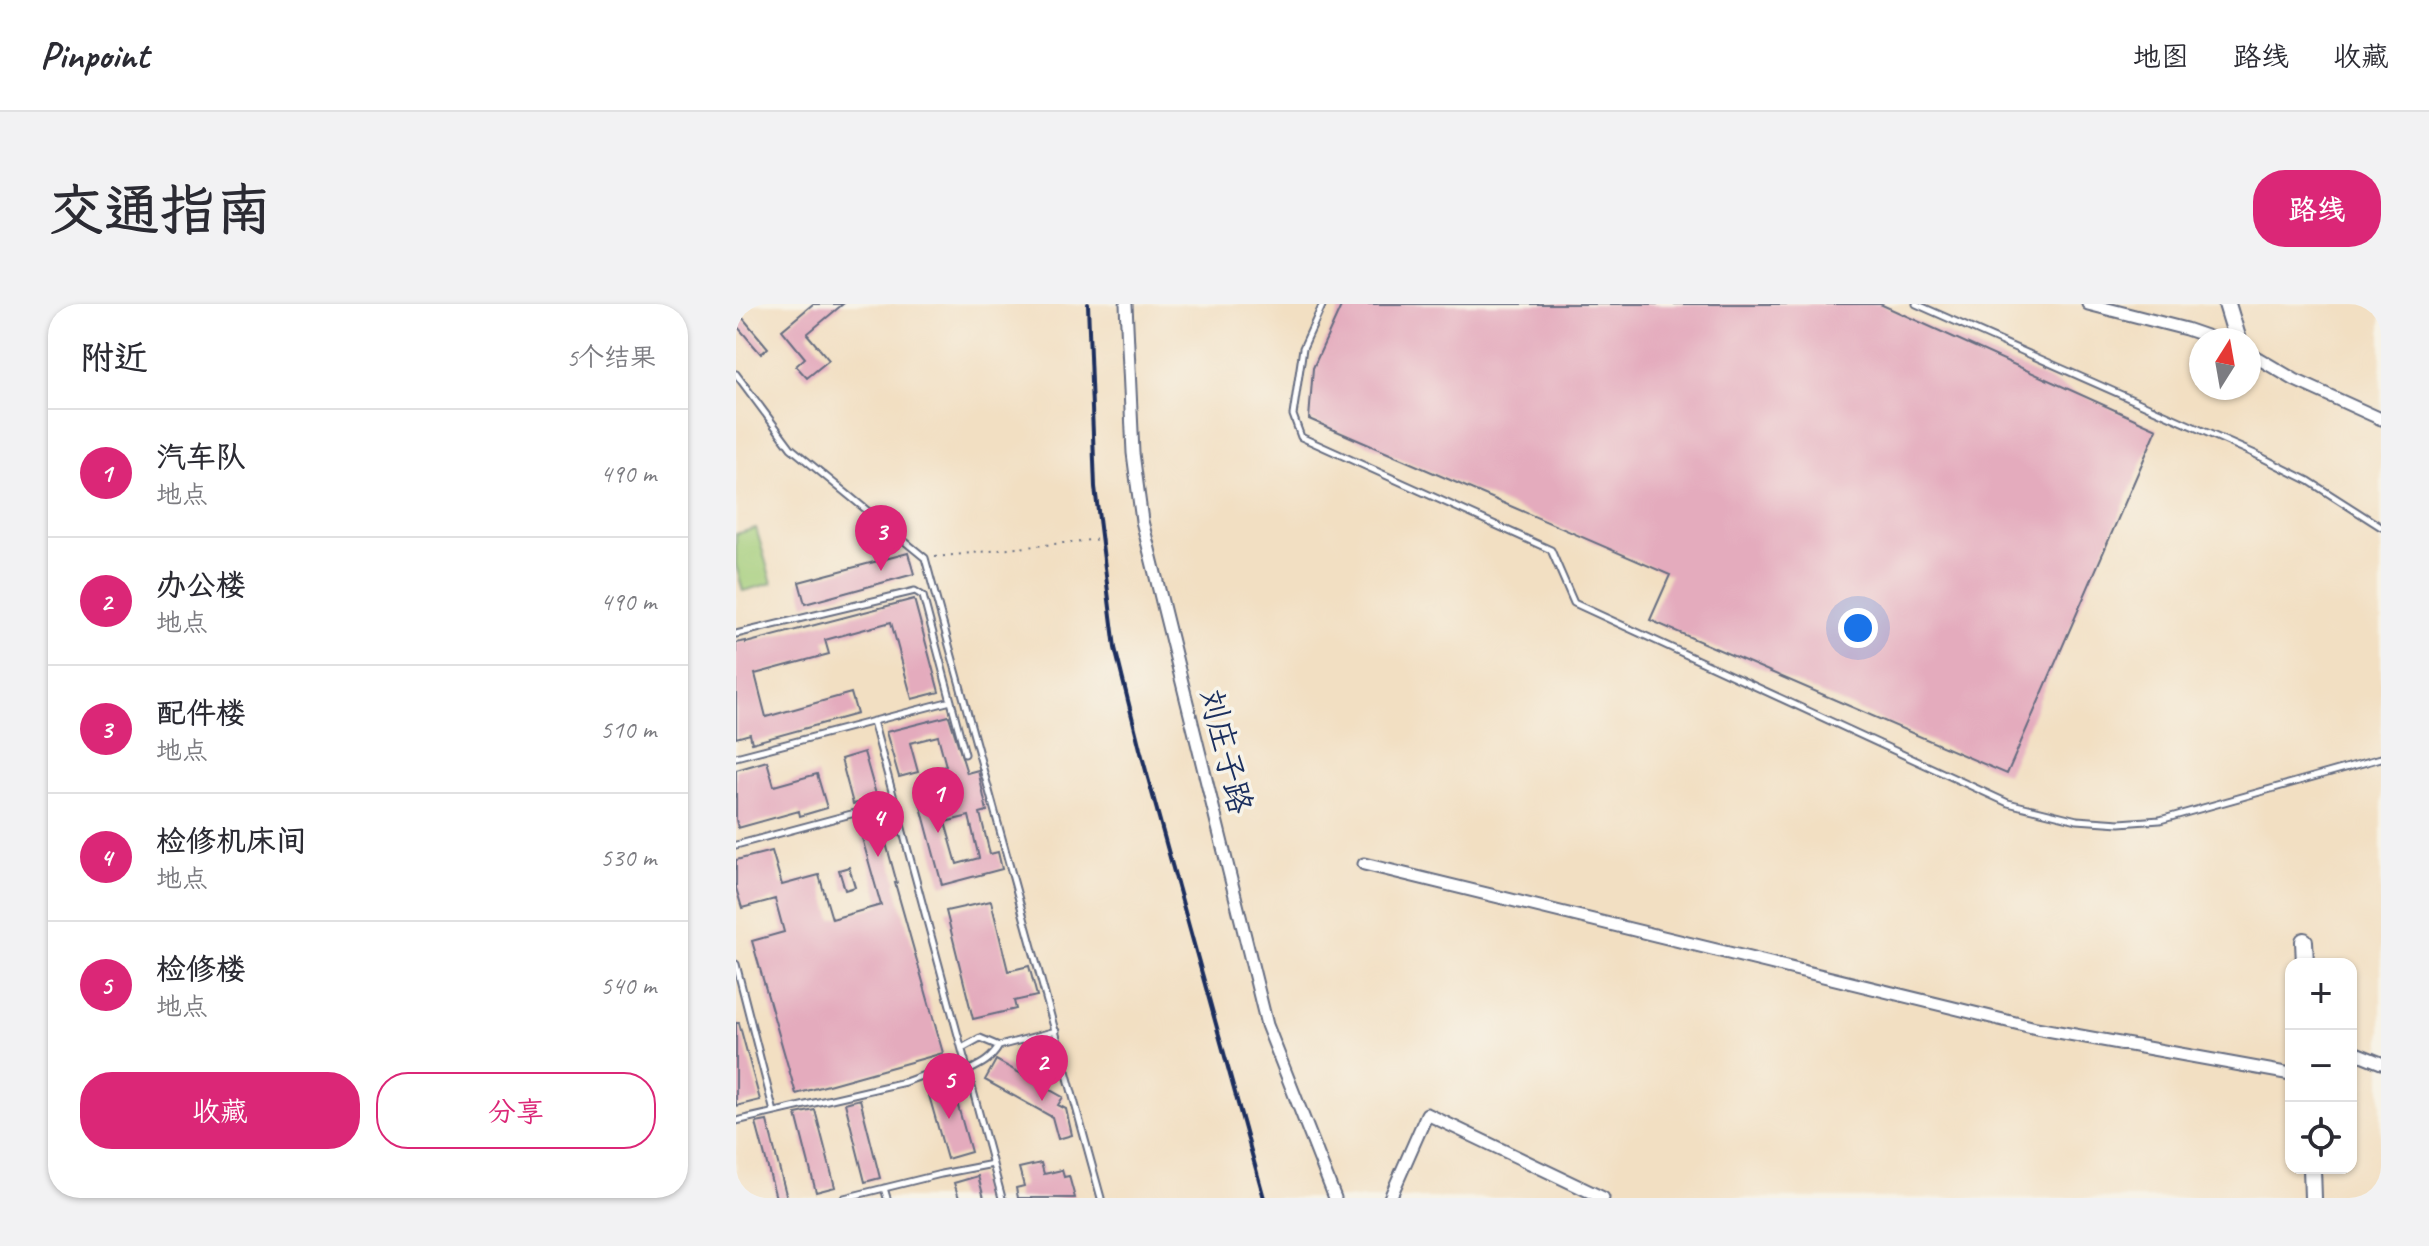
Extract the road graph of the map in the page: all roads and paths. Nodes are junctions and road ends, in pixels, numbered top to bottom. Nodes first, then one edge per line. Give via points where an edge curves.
1 (1126, 304) edge
2 (1323, 304) edge
3 (1916, 304) edge
4 (2088, 304) edge
5 (2227, 304) edge
6 (2234, 328) edge
7 (2189, 330) edge
8 (2261, 360) edge
9 (736, 374) edge
10 (2381, 419) edge
11 (2381, 527) edge
12 (1100, 539) dead end
13 (925, 558) junction
14 (736, 634) edge
15 (951, 701) junction
16 (873, 721) junction
17 (965, 754) dead end
18 (736, 757) edge
19 (2381, 758) edge
20 (896, 802) junction
21 (736, 845) edge
22 (1364, 864) dead end
23 (2304, 941) dead end
24 (2305, 958) edge
25 (736, 964) edge
26 (1056, 1031) junction
27 (999, 1046) junction
28 (962, 1048) junction
29 (2357, 1053) edge
30 (965, 1060) junction
31 (2381, 1063) edge
32 (968, 1071) junction
33 (2285, 1073) edge
34 (774, 1112) junction
35 (736, 1121) edge
36 (993, 1164) junction
37 (2312, 1174) edge
38 (884, 1188) junction
39 (844, 1198) edge
40 (887, 1198) edge
41 (1002, 1198) edge
42 (1101, 1198) edge
43 (1335, 1198) edge
44 (1390, 1198) edge
45 (1603, 1198) edge
46 (2313, 1198) edge

1 - 43 street, 刘庄子路 via 1142,521 1267,1025
2 - 19 lane via 1303,348 1293,415 1301,437 1551,550 1574,603 2008,803 2077,820 2160,820
3 - 11 lane via 2253,453
4 - 7 street
5 - 6 street
8 - 10 street
9 - 13 lane via 791,448
12 - 13 path
13 - 26 lane
14 - 15 lane via 915,591 923,596
15 - 16 lane
15 - 17 lane
16 - 18 lane
16 - 20 lane
20 - 21 lane
20 - 28 lane
22 - 33 street via 2036,1028
23 - 24 street
25 - 34 lane
26 - 27 lane
26 - 42 lane
27 - 28 lane via 980,1038
27 - 32 lane via 985,1063
28 - 30 lane
29 - 31 street
30 - 32 lane
30 - 34 lane via 905,1082
32 - 36 lane
34 - 35 lane
36 - 38 lane
36 - 41 lane
37 - 46 street
38 - 39 lane
38 - 40 lane
44 - 45 street via 1427,1114

